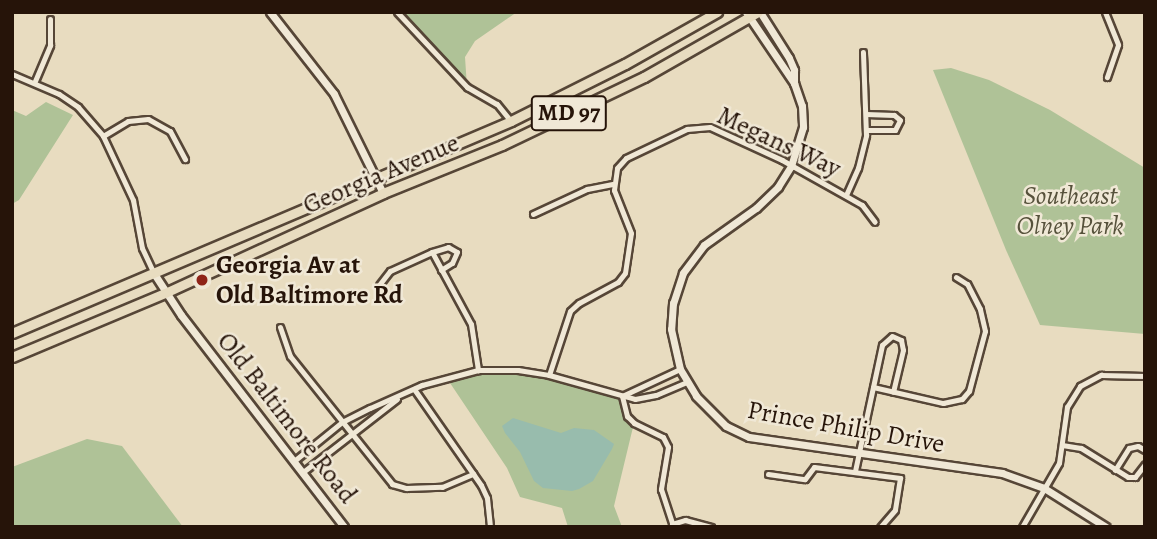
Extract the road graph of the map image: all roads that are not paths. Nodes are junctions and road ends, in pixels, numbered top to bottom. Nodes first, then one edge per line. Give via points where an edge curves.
1 (270, 12) edge
2 (397, 12) edge
3 (717, 12) edge
4 (759, 12) edge
5 (1105, 12) edge
6 (747, 15) edge
7 (50, 19) dead end
8 (863, 52) dead end
9 (12, 74) edge
10 (1107, 77) dead end
11 (35, 81) junction
12 (794, 83) junction
13 (866, 114) junction
14 (510, 121) junction
15 (866, 130) junction
16 (103, 136) junction
17 (185, 159) dead end
18 (791, 166) junction
19 (376, 179) junction
20 (613, 184) junction
21 (383, 193) junction
22 (846, 195) junction
23 (533, 214) dead end
24 (875, 222) dead end
25 (432, 252) junction
26 (441, 270) junction
27 (153, 272) junction
28 (956, 277) dead end
29 (379, 285) dead end
30 (165, 293) junction
31 (280, 327) dead end
32 (12, 333) edge
33 (12, 357) edge
34 (680, 369) junction
35 (478, 370) junction
36 (549, 375) junction
37 (1145, 376) edge
38 (687, 382) junction
39 (873, 387) junction
40 (414, 389) junction
41 (893, 392) junction
42 (401, 395) junction
43 (622, 396) junction
44 (342, 422) junction
45 (351, 434) junction
46 (1062, 445) junction
47 (1145, 450) edge
48 (857, 454) junction
49 (294, 461) junction
50 (1145, 464) edge
51 (1115, 470) junction
52 (855, 471) junction
53 (303, 472) junction
54 (473, 474) junction
55 (768, 474) dead end
56 (1044, 488) junction
57 (672, 525) edge
58 (344, 527) edge
59 (490, 527) edge
60 (711, 527) edge
61 (880, 527) edge
62 (1022, 527) edge
63 (1106, 527) edge

1 - 19 street via 334,94
2 - 14 street via 467,87 497,104
3 - 14 main road, Georgia Avenue / MD 97
4 - 6 main road, Georgia Avenue / MD 97
4 - 12 street, Prince Philip Drive via 794,69
5 - 10 street via 1118,45
6 - 12 street, Prince Philip Drive
6 - 21 main road, Georgia Avenue / MD 97 via 644,76 538,128
7 - 11 street via 50,45
8 - 13 street
9 - 11 street, Old Baltimore Road
11 - 16 street, Old Baltimore Road via 78,107
12 - 18 street, Prince Philip Drive via 803,127
13 - 15 street
13 - 15 street via 894,115 900,125 891,130
14 - 19 main road, Georgia Avenue / MD 97
15 - 22 street via 858,168
16 - 17 street via 128,121 149,119 170,131
16 - 27 street, Old Baltimore Road via 133,201 142,248
18 - 20 street, Megans Way via 716,129 698,126 626,158 617,168
18 - 22 street, Megans Way
18 - 34 street, Prince Philip Drive via 770,196 704,244 683,273 671,329
19 - 21 street
19 - 27 main road, Georgia Avenue / MD 97
20 - 23 street via 587,189
20 - 36 street via 631,233 625,273 570,311
21 - 30 main road, Georgia Avenue / MD 97
22 - 24 street, Megans Way via 862,205
25 - 26 street
25 - 26 street via 448,247 457,252 452,263
25 - 29 street via 390,271
26 - 35 street via 471,324
27 - 30 street, Old Baltimore Road
27 - 32 main road, Georgia Avenue / MD 97
28 - 41 street via 967,284 985,331 969,391 962,399 943,403
30 - 33 main road, Georgia Avenue / MD 97
30 - 49 street, Old Baltimore Road
31 - 44 street via 290,356
34 - 38 street, Prince Philip Drive
34 - 43 street
35 - 36 street
35 - 40 street
36 - 43 street
37 - 46 street via 1101,375 1080,386 1067,407
38 - 43 street via 645,398
38 - 48 street, Prince Philip Drive via 726,426 749,437
39 - 41 street
39 - 41 street via 883,341 895,336 903,350
39 - 48 street
40 - 42 street
40 - 54 street
42 - 44 street
42 - 45 street
43 - 57 street via 627,416 663,437 668,447 662,489
44 - 45 street
44 - 49 street
45 - 53 street
45 - 54 street via 385,478 399,487 442,487
46 - 51 street via 1081,449
46 - 56 street via 1059,463
47 - 51 street via 1129,448
48 - 52 street
48 - 56 street, Prince Philip Drive via 1002,474
49 - 53 street, Old Baltimore Road
50 - 51 street via 1132,478
52 - 55 street via 814,467 805,479
52 - 61 street via 900,478 895,510
53 - 58 street, Old Baltimore Road
54 - 59 street via 487,498
56 - 62 street
56 - 63 street, Prince Philip Drive
57 - 60 street via 685,520

